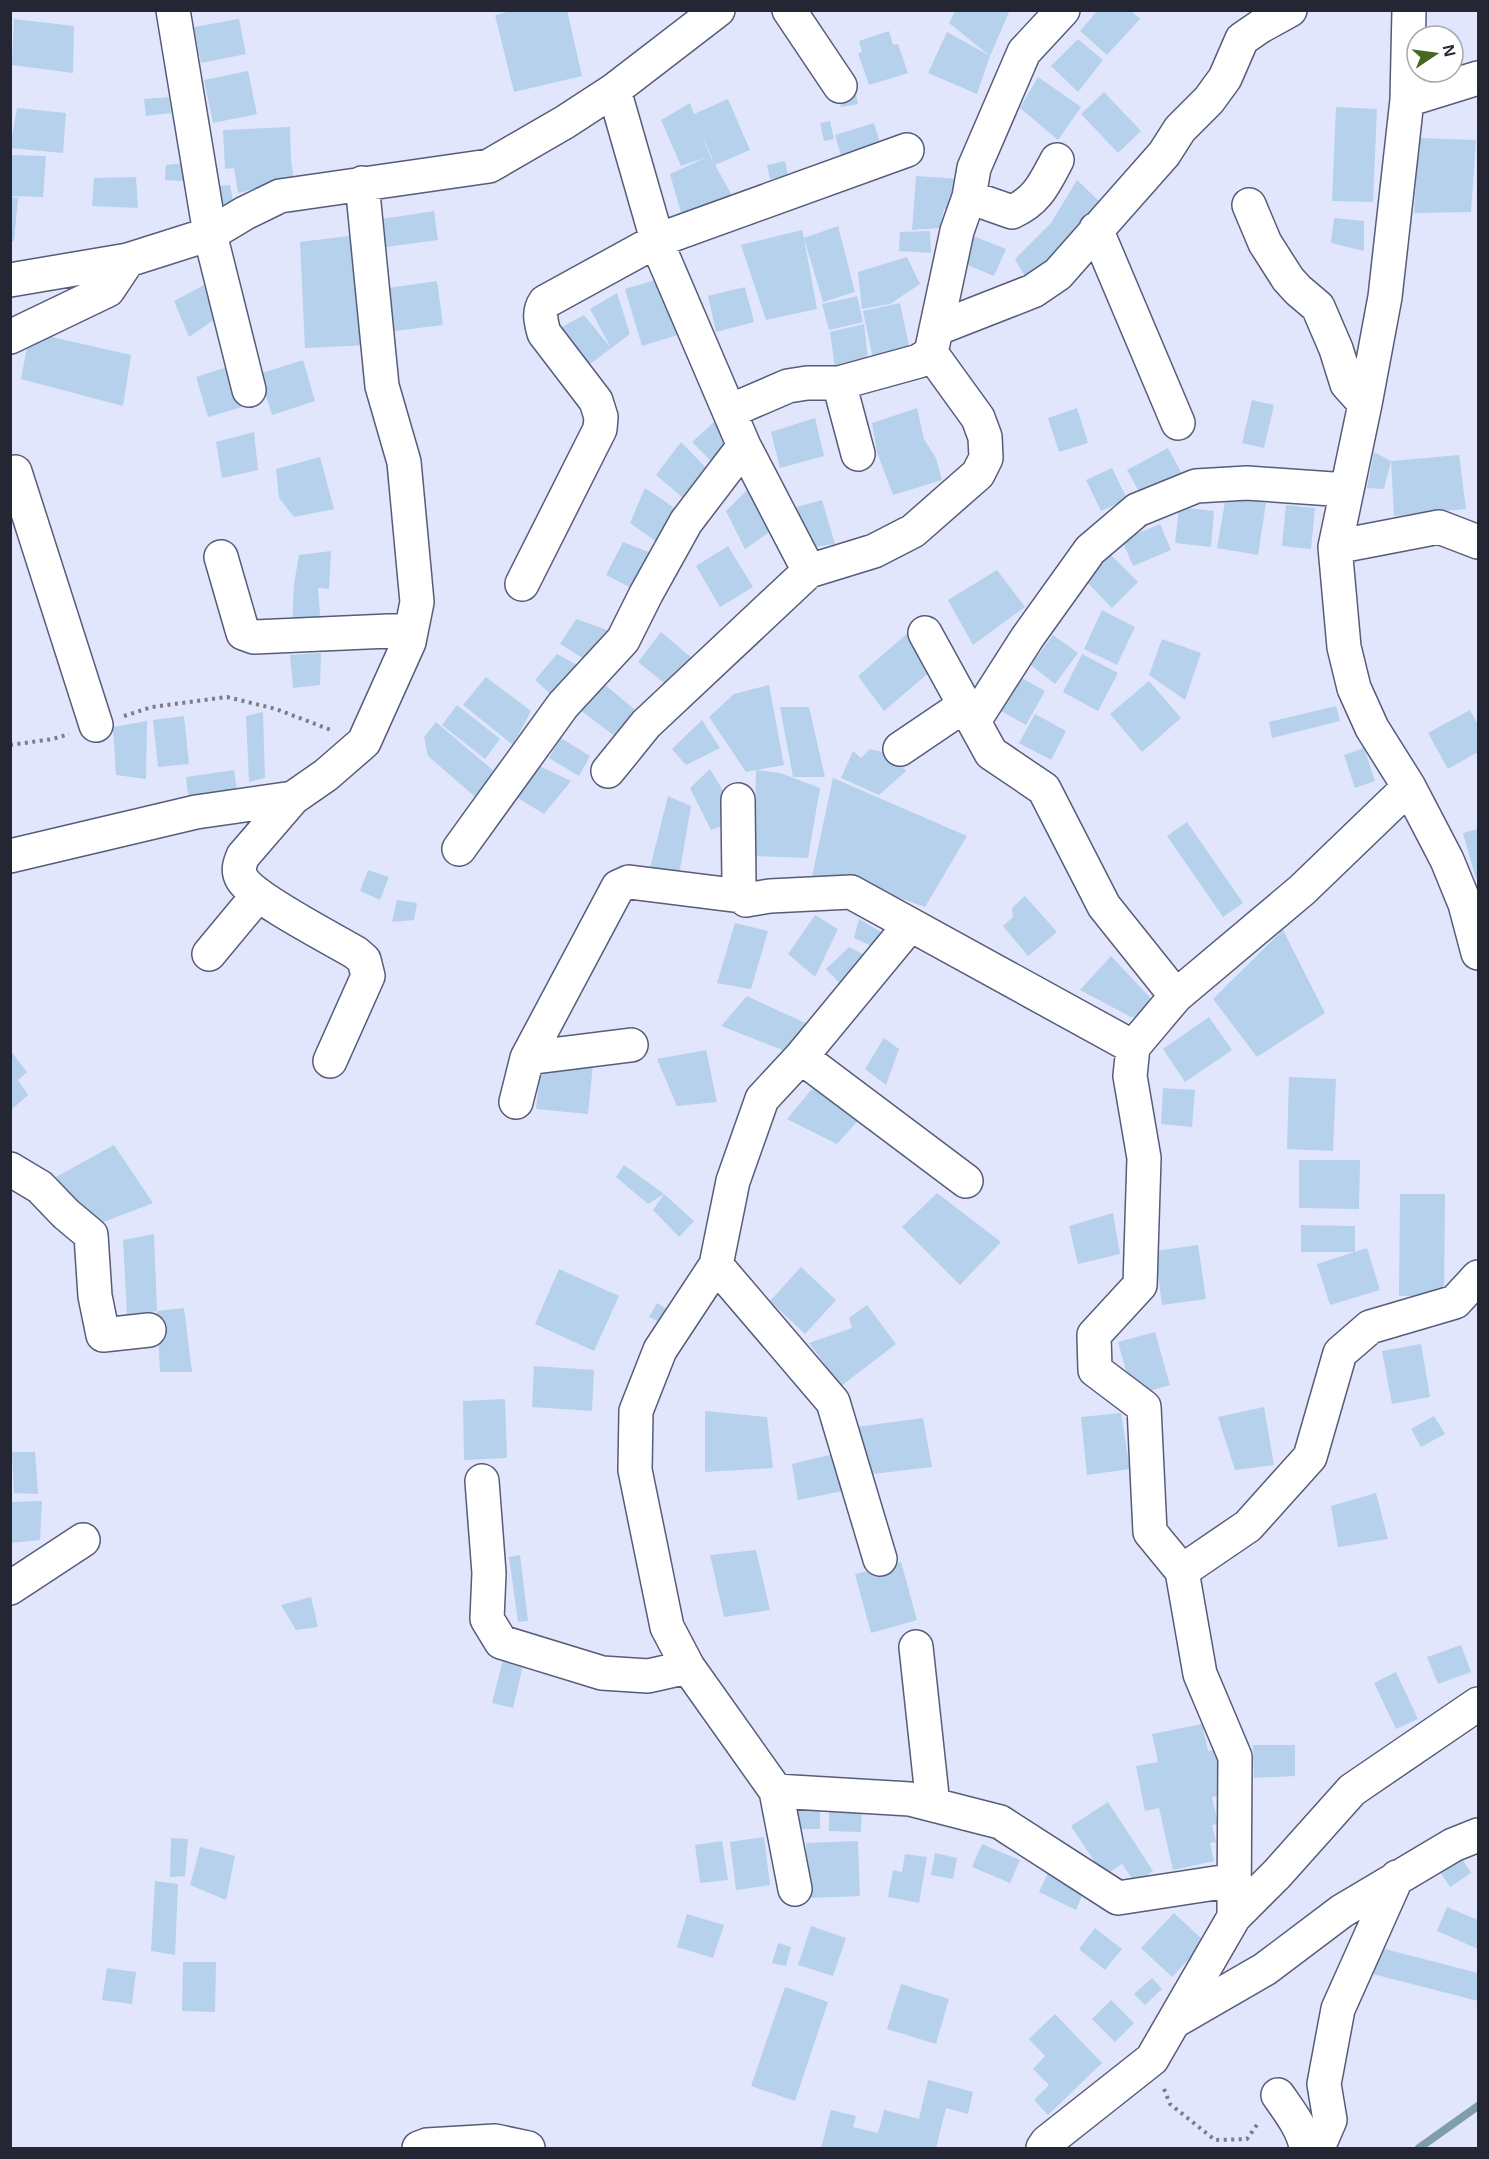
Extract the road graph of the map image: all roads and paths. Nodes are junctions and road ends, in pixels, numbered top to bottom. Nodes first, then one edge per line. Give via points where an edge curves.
1 (173, 10) edge
2 (718, 10) edge
3 (789, 10) edge
4 (1063, 10) edge
5 (1290, 10) edge
6 (1408, 10) edge
7 (1479, 78) edge
8 (840, 86) dead end
9 (614, 90) junction
10 (1407, 100) junction
11 (907, 150) dead end
12 (1057, 160) dead end
13 (362, 183) junction
14 (969, 197) junction
15 (1249, 205) dead end
16 (1096, 229) junction
17 (210, 234) junction
18 (658, 240) junction
19 (128, 260) junction
20 (10, 280) edge
21 (10, 338) edge
22 (934, 341) junction
23 (839, 382) junction
24 (249, 390) dead end
25 (1365, 404) junction
26 (730, 411) junction
27 (1178, 423) dead end
28 (744, 446) junction
29 (858, 454) dead end
30 (15, 472) dead end
31 (1347, 490) junction
32 (1479, 542) edge
33 (1335, 547) junction
34 (221, 556) dead end
35 (809, 571) junction
36 (522, 584) dead end
37 (411, 630) junction
38 (925, 633) dead end
39 (969, 713) junction
40 (96, 725) junction
41 (363, 742) junction
42 (10, 745) edge
43 (900, 749) dead end
44 (608, 771) dead end
45 (1409, 787) junction
46 (293, 798) junction
47 (738, 800) dead end
48 (459, 849) dead end
49 (10, 856) edge
50 (258, 895) junction
51 (741, 896) junction
52 (1472, 902) edge
53 (910, 925) junction
54 (1479, 953) edge
55 (209, 954) dead end
56 (1176, 996) junction
57 (631, 1045) dead end
58 (1133, 1047) junction
59 (801, 1057) junction
60 (527, 1058) junction
61 (330, 1061) dead end
62 (516, 1102) dead end
63 (10, 1169) edge
64 (966, 1181) dead end
65 (716, 1265) junction
66 (1479, 1278) edge
67 (148, 1330) dead end
68 (482, 1481) dead end
69 (83, 1540) dead end
70 (880, 1559) dead end
71 (1182, 1571) junction
72 (10, 1588) edge
73 (916, 1647) dead end
74 (688, 1667) junction
75 (1479, 1704) edge
76 (776, 1791) junction
77 (933, 1805) junction
78 (1479, 1835) edge
79 (1397, 1877) junction
80 (1235, 1880) junction
81 (795, 1889) dead end
82 (1234, 1917) junction
83 (1174, 2022) junction
84 (1152, 2059) junction
85 (1278, 2095) joint
86 (419, 2148) edge
87 (528, 2148) edge
88 (1043, 2148) edge
89 (1306, 2148) edge
90 (1318, 2148) edge

1 - 17 street
2 - 9 street
3 - 8 street
4 - 14 street via 1024,52 974,168
5 - 16 street via 1242,39 1225,78 1209,100
6 - 10 street
7 - 10 street
9 - 13 street via 489,166
9 - 18 street
10 - 25 street via 1385,297
11 - 18 street
12 - 14 street via 1029,205 1012,212
13 - 17 street via 280,196
13 - 37 street via 382,386 404,462 417,602
14 - 22 street via 957,231
15 - 25 street via 1265,243 1288,279 1318,307 1347,384
16 - 22 street via 1058,274 1033,291
16 - 27 street
17 - 19 street
17 - 24 street
18 - 26 street
18 - 36 street via 545,302 541,309 544,333 596,401 601,417 600,429
19 - 20 street
19 - 21 street via 108,290
22 - 23 street via 919,361
22 - 35 street via 985,437 986,458 978,474 913,531 874,550
23 - 26 street via 788,386
23 - 29 street
25 - 31 street
26 - 28 street
28 - 35 street
28 - 48 street via 686,522 623,640 563,705
30 - 40 street
31 - 33 street
31 - 39 street via 1247,483 1196,486 1137,510 1090,550
32 - 33 street via 1439,527
33 - 45 street via 1344,647 1354,688 1372,728
34 - 37 street via 243,633 254,636
35 - 44 street via 646,724
37 - 41 street
38 - 39 street
39 - 43 street
39 - 56 street via 992,753 1044,789 1104,906
40 - 41 path via 153,707 227,697 276,709
40 - 42 path via 53,739
41 - 46 street
45 - 52 street
45 - 56 street via 1302,890
46 - 49 street via 196,812
46 - 50 street via 243,856 239,867 241,878
47 - 51 street
50 - 55 street
50 - 61 street via 364,960 368,976
51 - 53 street via 746,900 851,892
51 - 60 street via 629,882 618,887
52 - 54 street
53 - 58 street
53 - 59 street
56 - 58 street
57 - 60 street
58 - 71 street via 1130,1076 1144,1158 1140,1285 1094,1335 1095,1370 1144,1407 1150,1532
59 - 64 street
59 - 65 street via 762,1099 733,1181
60 - 62 street
63 - 67 street via 40,1186 91,1235 95,1296 103,1335
65 - 70 street via 833,1402
65 - 74 street via 660,1350 636,1411 635,1470 667,1627
66 - 71 street via 1455,1302 1370,1327 1340,1353 1310,1457 1248,1526
68 - 74 street via 489,1573 487,1619 501,1642 602,1672 648,1676
69 - 72 street
71 - 80 street via 1200,1674 1235,1757
73 - 77 street
74 - 76 street
75 - 82 street via 1352,1790
76 - 77 street via 910,1799
76 - 81 street
77 - 80 street via 1000,1822 1118,1898
78 - 79 street
79 - 83 street via 1342,1911 1265,1969
79 - 90 street via 1338,2009 1324,2084 1330,2120
80 - 82 street
82 - 83 street
83 - 84 street
84 - 85 path via 1170,2104 1215,2140 1247,2139
84 - 88 street
85 - 89 street
86 - 87 street via 495,2141

